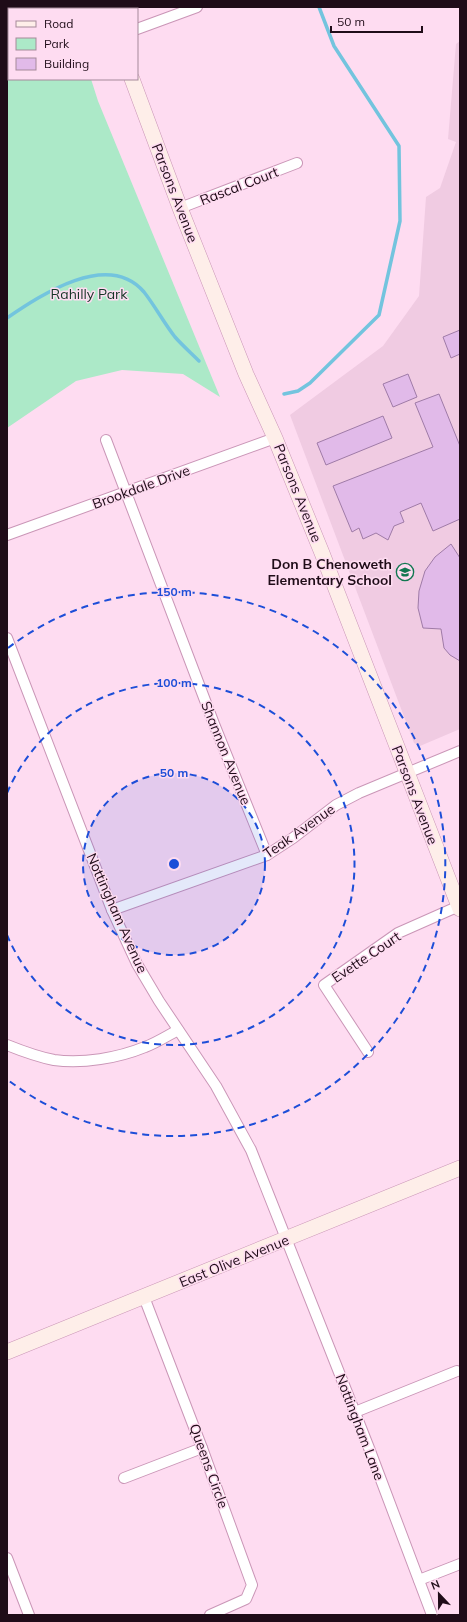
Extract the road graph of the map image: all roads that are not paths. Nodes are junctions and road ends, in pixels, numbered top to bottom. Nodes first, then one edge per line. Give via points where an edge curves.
1 (197, 7) edge
2 (138, 29) edge
3 (132, 80) edge
4 (297, 163) dead end
5 (180, 208) junction
6 (275, 438) junction
7 (106, 440) dead end
8 (126, 493) junction
9 (7, 535) edge
10 (7, 638) edge
11 (460, 751) edge
12 (406, 773) junction
13 (267, 855) junction
14 (459, 907) edge
15 (112, 910) junction
16 (178, 1030) junction
17 (7, 1045) edge
18 (368, 1052) dead end
19 (460, 1168) edge
20 (286, 1239) junction
21 (144, 1297) junction
22 (7, 1352) edge
23 (457, 1371) dead end
24 (355, 1412) junction
25 (202, 1448) junction
26 (124, 1478) dead end
27 (7, 1558) edge
28 (460, 1564) edge
29 (419, 1580) junction
30 (29, 1615) edge
31 (210, 1615) edge
32 (432, 1615) edge

1 - 2 street
3 - 5 street, Parsons Avenue
4 - 5 street, Rascal Court
5 - 6 street, Parsons Avenue via 246,374
6 - 8 street, Brookdale Drive
6 - 12 street, Parsons Avenue
7 - 8 street, Shannon Avenue
8 - 9 street, Brookdale Drive
8 - 13 street, Shannon Avenue
10 - 15 street, Nottingham Avenue
11 - 12 street, Teak Avenue
12 - 13 street, Teak Avenue via 336,805
12 - 14 street, Parsons Avenue
13 - 15 street, Teak Avenue
14 - 18 street, Evette Court via 398,933 324,985
15 - 16 street, Nottingham Avenue via 137,964
16 - 17 street via 145,1047 82,1061 54,1060
16 - 20 street, Nottingham Avenue via 216,1086 251,1150
19 - 20 street, East Olive Avenue
20 - 21 street, East Olive Avenue
20 - 24 street, Nottingham Lane
21 - 22 street, East Olive Avenue
21 - 25 street, Queens Circle
23 - 24 street
24 - 29 street, Nottingham Lane
25 - 26 street
25 - 31 street, Queens Circle via 252,1585 246,1598
27 - 30 street
28 - 29 street
29 - 32 street, Nottingham Lane

